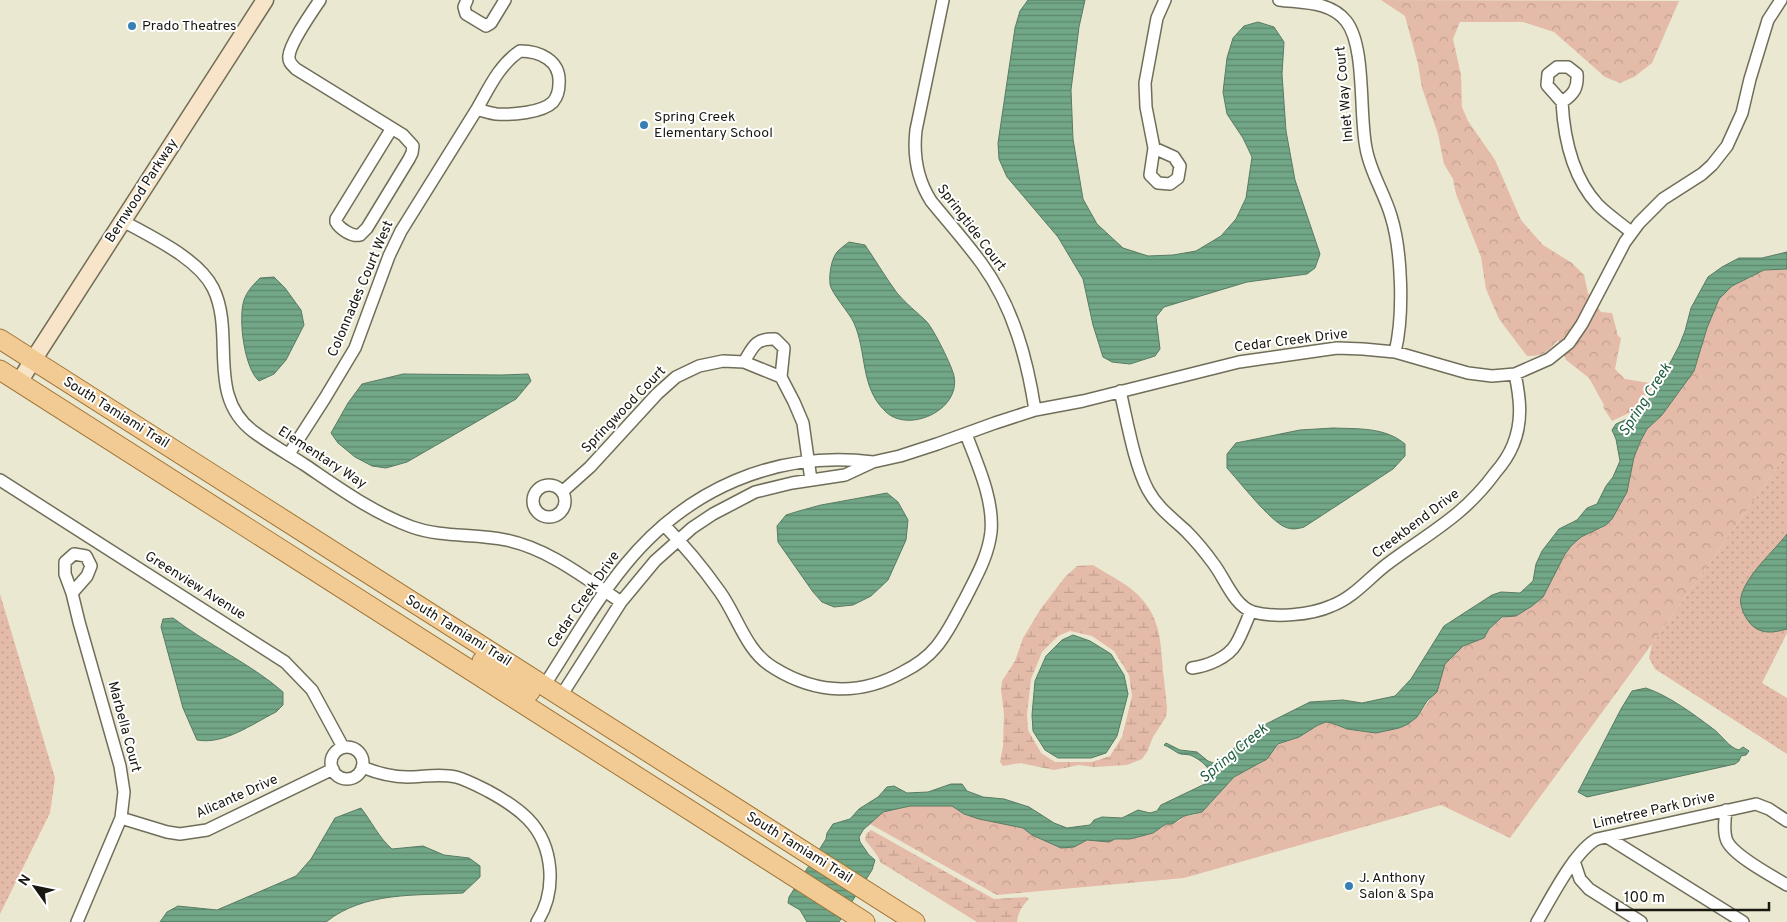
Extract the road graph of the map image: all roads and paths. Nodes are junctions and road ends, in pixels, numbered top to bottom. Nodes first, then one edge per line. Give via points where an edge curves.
1 (265, 0) edge
2 (320, 0) edge
3 (467, 0) edge
4 (505, 0) edge
5 (943, 0) edge
6 (1165, 0) edge
7 (1279, 0) edge
8 (1781, 0) edge
9 (1562, 102) dead end
10 (477, 109) junction
11 (392, 128) junction
12 (1154, 148) dead end
13 (123, 221) junction
14 (1631, 232) junction
15 (0, 339) edge
16 (1396, 352) junction
17 (33, 360) junction
18 (744, 362) junction
19 (0, 370) edge
20 (1515, 374) junction
21 (781, 378) junction
22 (19, 382) junction
23 (1120, 391) junction
24 (1035, 410) junction
25 (966, 434) junction
26 (289, 454) junction
27 (809, 461) junction
28 (873, 462) junction
29 (0, 480) edge
30 (811, 480) junction
31 (562, 492) dead end
32 (664, 525) junction
33 (678, 539) junction
34 (605, 591) junction
35 (72, 594) dead end
36 (621, 602) junction
37 (369, 605) junction
38 (1251, 611) junction
39 (1192, 668) dead end
40 (544, 686) junction
41 (561, 696) junction
42 (543, 716) junction
43 (343, 747) junction
44 (362, 767) junction
45 (333, 769) junction
46 (697, 783) junction
47 (1726, 810) junction
48 (121, 818) junction
49 (1787, 821) edge
50 (1607, 837) junction
51 (1574, 861) junction
52 (1787, 885) edge
53 (864, 921) edge
54 (77, 922) edge
55 (537, 922) edge
56 (915, 922) edge
57 (1537, 922) edge
58 (1641, 922) edge
59 (1743, 922) edge

1 - 13 street, Bernwood Parkway
2 - 11 street, Colonnades Court West via 293,44 289,53 290,63
3 - 4 street via 466,14 486,26
5 - 24 street, Springtide Court via 916,130 917,172 931,202 982,264 1008,308 1020,340
6 - 12 street via 1158,18 1145,82
7 - 16 street, Inlet Way Court via 1327,7 1345,20 1356,40 1366,148 1391,217 1398,252 1401,323
8 - 14 street, Cedar Creek Drive via 1768,20 1742,113 1727,146 1707,170 1663,199
9 - 14 street via 1565,136 1576,172 1597,204
10 - 10 street, Colonnades Court West via 502,66 520,51 533,51 555,65 560,78 559,91 542,109 496,114
10 - 26 street, Colonnades Court West via 401,231 355,348
11 - 11 street, Colonnades Court West via 411,142 412,153 367,228 360,235 352,235 337,224 338,216
13 - 17 street, Bernwood Parkway
13 - 26 street, Elementary Way via 181,255 207,278 217,300 224,374 235,412 253,432
14 - 20 street, Cedar Creek Drive via 1569,343 1549,359
15 - 17 main road, South Tamiami Trail
16 - 20 street, Cedar Creek Drive via 1480,375
16 - 23 street, Cedar Creek Drive via 1337,348 1239,362
17 - 22 street, Bernwood Parkway
17 - 40 main road, South Tamiami Trail
18 - 21 street, Springwood Court
18 - 21 street via 755,344 764,338 775,339 784,348
18 - 31 street, Springwood Court via 710,363 676,377
19 - 22 main road, South Tamiami Trail
20 - 38 street, Creekbend Drive via 1521,407 1513,446 1490,480 1458,514 1332,606 1270,616
21 - 27 street via 803,423
22 - 37 main road, South Tamiami Trail
23 - 24 street, Cedar Creek Drive
23 - 38 street via 1147,489 1164,512 1205,552 1236,599
24 - 25 street, Cedar Creek Drive
25 - 28 street, Cedar Creek Drive
25 - 33 street via 989,506 991,531 985,558 936,647 919,663 876,685 852,689 825,688 799,680 763,661 747,640 721,593
26 - 34 street, Elementary Way via 393,520 430,532 505,540 535,548
27 - 28 street, Cedar Creek Drive via 844,459
27 - 30 street
27 - 32 street, Cedar Creek Drive via 781,465 734,480 693,503
28 - 30 street, Cedar Creek Drive via 845,475
29 - 43 street, Greenview Avenue via 285,662 312,690
30 - 33 street, Cedar Creek Drive via 741,498
32 - 33 street
32 - 34 street, Cedar Creek Drive via 641,546
33 - 36 street, Cedar Creek Drive
34 - 36 street, Elementary Way
34 - 40 street, Cedar Creek Drive
35 - 48 street, Marbella Court via 122,772
36 - 41 street, Cedar Creek Drive
37 - 41 main road via 450,640 524,689 540,695
37 - 42 main road, South Tamiami Trail
38 - 39 street via 1236,645 1206,666
40 - 41 main road, South Tamiami Trail
41 - 46 main road, South Tamiami Trail
42 - 46 main road via 552,710 560,713 634,758
42 - 53 main road, South Tamiami Trail
43 - 44 street via 359,752
43 - 45 street via 333,756
44 - 45 street via 356,776 348,778 336,774
44 - 55 street via 392,777 455,777 497,796 528,819 542,841 550,864 548,897
45 - 48 street, Alicante Drive via 207,830 180,834
46 - 56 main road, South Tamiami Trail
47 - 49 street, Limetree Park Drive via 1756,804
47 - 50 street, Limetree Park Drive
47 - 52 street via 1726,840 1733,850
48 - 54 street, Marbella Court
50 - 51 street, Limetree Park Drive via 1590,842
50 - 59 street
51 - 57 street, Limetree Park Drive
51 - 58 street via 1580,880 1588,889

